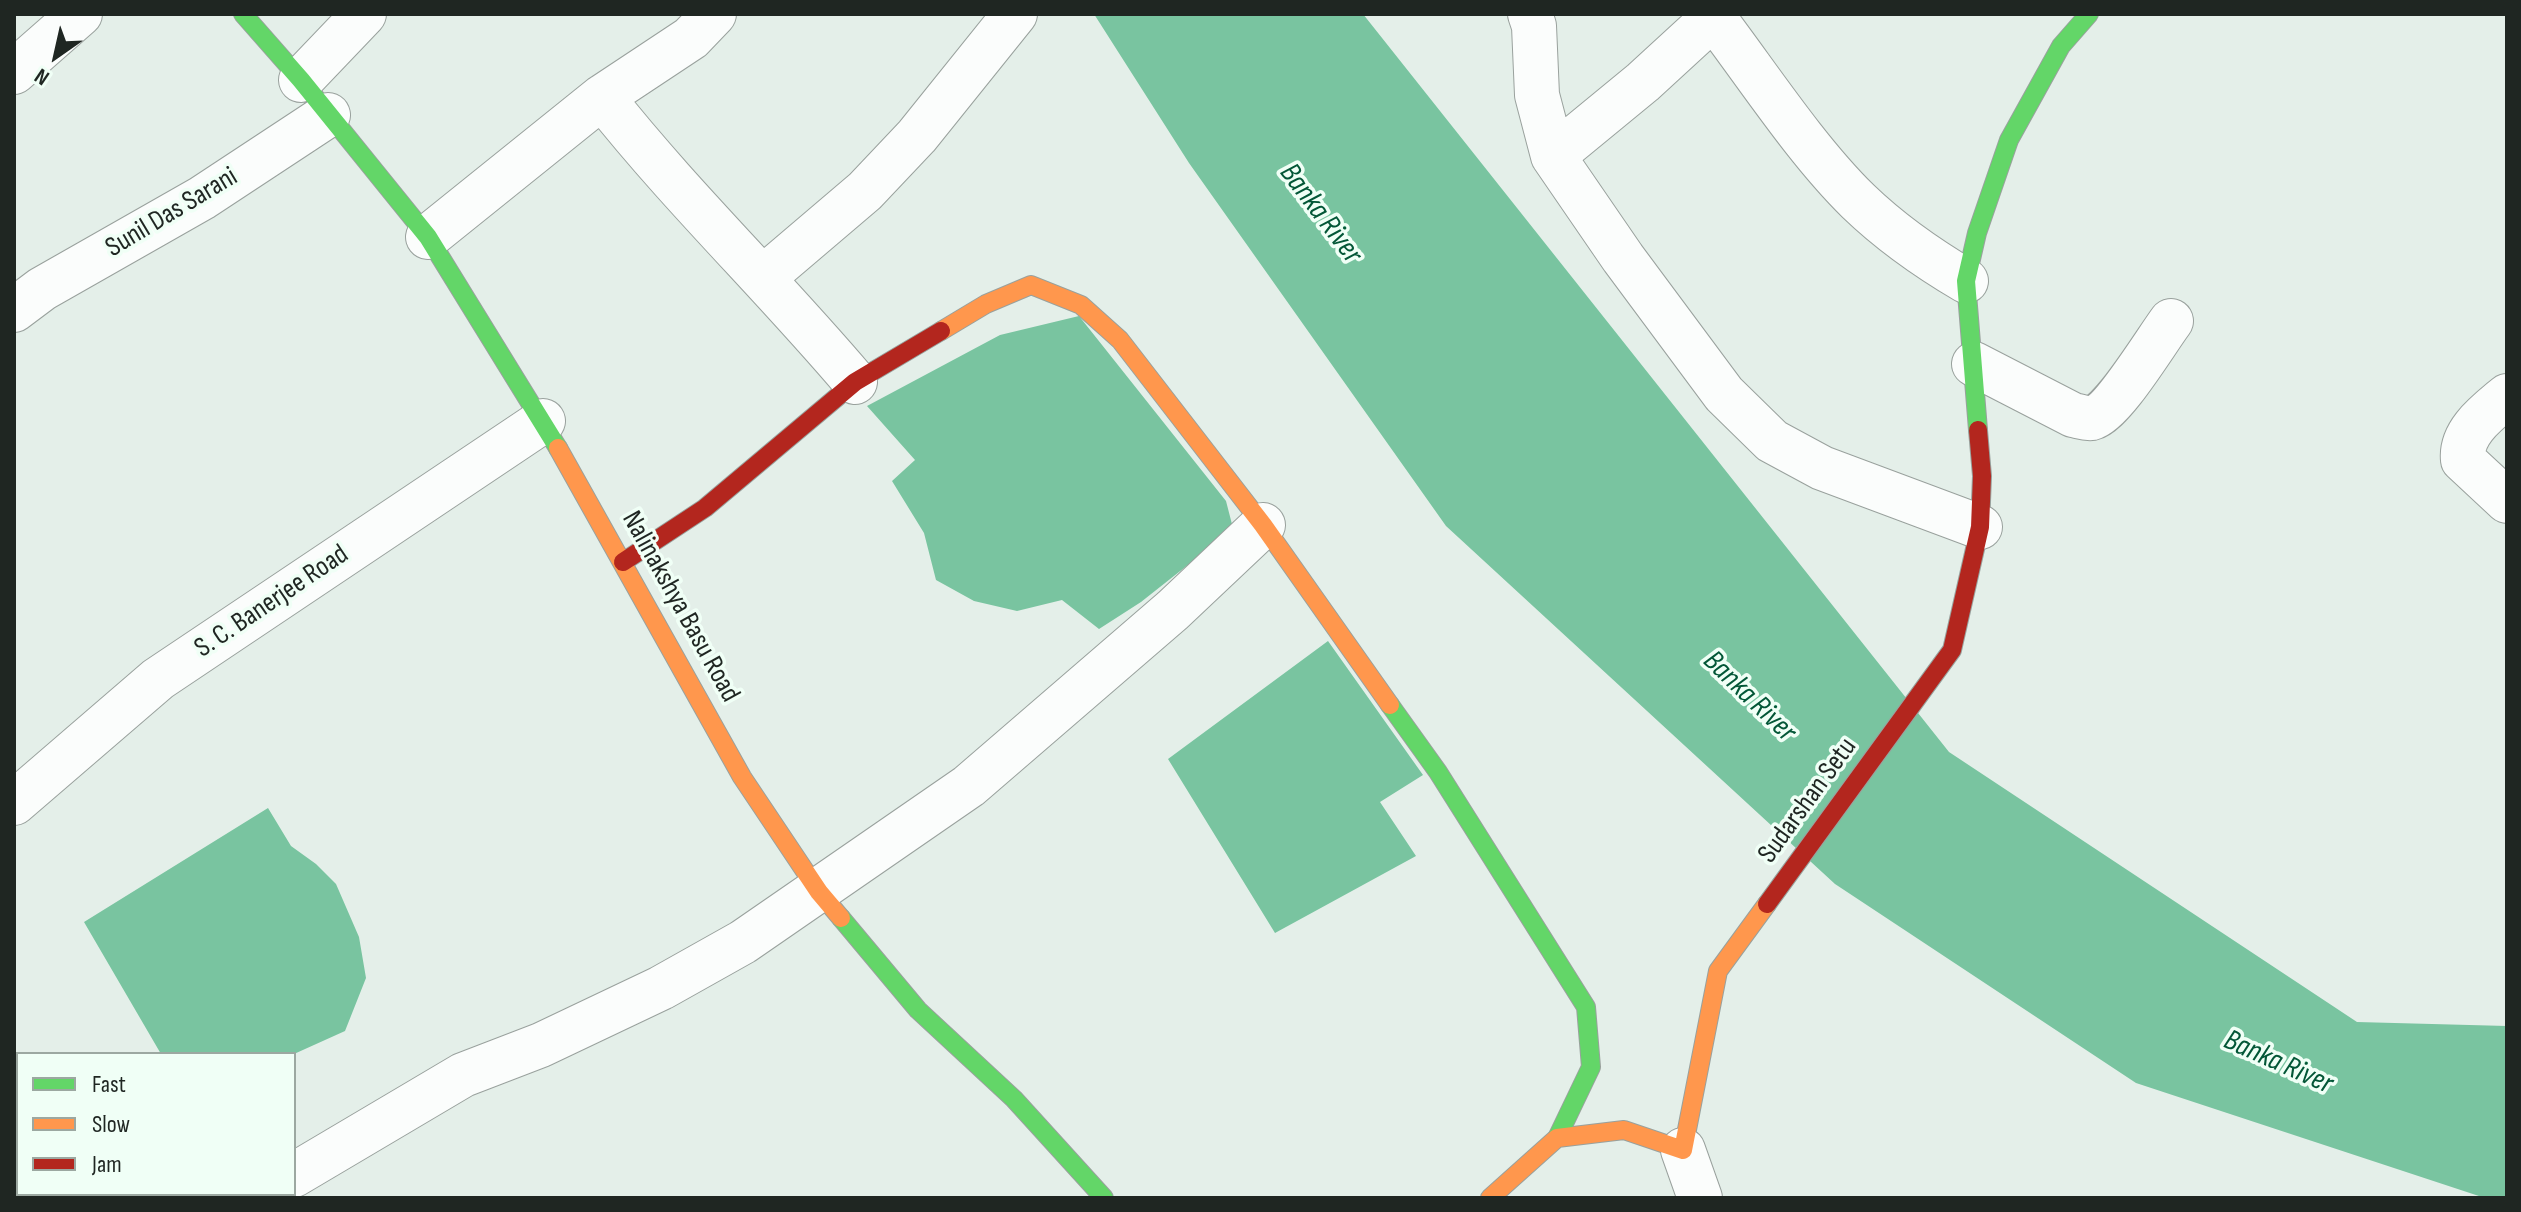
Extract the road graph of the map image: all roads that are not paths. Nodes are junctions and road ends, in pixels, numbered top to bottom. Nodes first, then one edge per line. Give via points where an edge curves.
1 (80, 14) edge
2 (243, 14) edge
3 (364, 14) edge
4 (714, 14) edge
5 (1015, 14) edge
6 (1530, 14) edge
7 (1716, 16) edge
8 (2082, 17) edge
9 (14, 72) edge
10 (301, 80) junction
11 (602, 97) junction
12 (328, 115) junction
13 (1553, 156) junction
14 (428, 237) junction
15 (764, 277) junction
16 (1966, 281) junction
17 (14, 310) edge
18 (2171, 321) dead end
19 (1974, 364) junction
20 (855, 382) junction
21 (2507, 396) edge
22 (543, 421) junction
23 (2507, 501) edge
24 (1263, 525) junction
25 (1980, 527) junction
26 (623, 562) junction
27 (14, 803) edge
28 (819, 892) junction
29 (1557, 1138) junction
30 (1683, 1150) junction
31 (296, 1174) edge
32 (1104, 1198) edge
33 (1490, 1198) edge
34 (1700, 1198) edge

1 - 9 street
2 - 10 street, Nalinakshya Basu Road
3 - 10 street
4 - 11 street via 691,38
5 - 15 street via 917,136 865,191
6 - 13 street via 1537,95
7 - 13 street
7 - 16 street via 1857,200
8 - 16 street, Sudarshan Setu via 2009,140
10 - 12 street, Nalinakshya Basu Road
11 - 14 street
11 - 15 street via 647,154
12 - 14 street, Nalinakshya Basu Road
12 - 17 street, Sunil Das Sarani via 202,198
13 - 25 street via 1724,394 1772,441 1822,468
14 - 22 street, Nalinakshya Basu Road
15 - 20 street
16 - 19 street, Sudarshan Setu
18 - 19 street via 2120,393 2090,419
19 - 25 street, Sudarshan Setu
20 - 24 street via 986,304 1031,285 1081,305 1120,340
20 - 26 street via 705,508
21 - 23 street via 2469,432 2462,448 2463,460
22 - 26 street, Nalinakshya Basu Road
22 - 27 street, S. C. Banerjee Road via 158,679
24 - 28 street via 969,786
24 - 29 street via 1438,772 1586,1007 1591,1067
25 - 30 street, Sudarshan Setu via 1958,632 1943,664 1718,971
26 - 28 street, Nalinakshya Basu Road via 742,777
28 - 31 street via 661,988 463,1075
28 - 32 street, Nalinakshya Basu Road via 918,1010 1014,1099
29 - 30 street via 1624,1130
29 - 33 street
30 - 34 street

